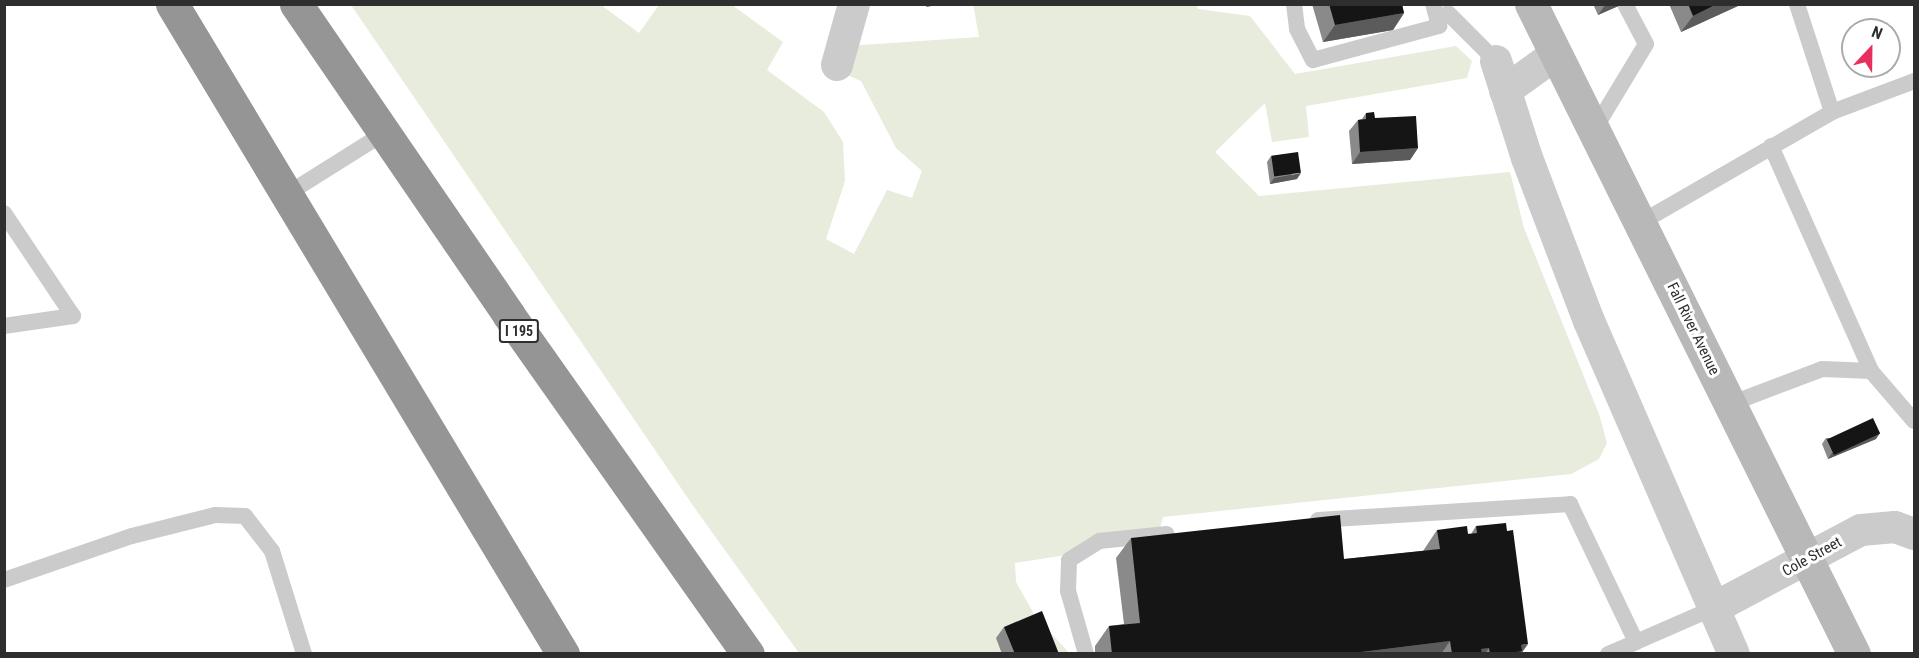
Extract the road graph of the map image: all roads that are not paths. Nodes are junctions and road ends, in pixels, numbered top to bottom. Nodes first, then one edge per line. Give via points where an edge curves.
1 (172, 4) edge
2 (296, 4) edge
3 (854, 4) edge
4 (1294, 4) edge
5 (1432, 4) edge
6 (1531, 4) edge
7 (1625, 4) edge
8 (1797, 4) edge
9 (1447, 7) edge
10 (1556, 54) junction
11 (1496, 61) joint
12 (837, 65) dead end
13 (1914, 81) edge
14 (1505, 91) junction
15 (1832, 112) junction
16 (1594, 130) junction
17 (383, 134) junction
18 (1772, 146) junction
19 (284, 196) junction
20 (4, 213) edge
21 (1640, 223) junction
22 (4, 326) edge
23 (1871, 370) junction
24 (1730, 405) junction
25 (1914, 421) edge
26 (1298, 522) edge
27 (1181, 533) edge
28 (1914, 534) edge
29 (1808, 561) junction
30 (4, 580) edge
31 (1714, 608) junction
32 (1636, 642) junction
33 (304, 654) edge
34 (563, 654) edge
35 (748, 654) edge
36 (1086, 654) edge
37 (1608, 654) edge
38 (1734, 654) edge
39 (1854, 654) edge

1 - 19 highway
2 - 17 highway, I 195
3 - 12 street
4 - 5 lane via 1298,29 1313,60 1439,26
6 - 10 main road, Fall River Avenue
7 - 16 lane via 1646,44
8 - 15 lane
9 - 11 lane
10 - 14 street
10 - 16 main road, Fall River Avenue
11 - 14 street
13 - 15 lane
14 - 31 street via 1589,321
15 - 18 lane
16 - 21 main road, Fall River Avenue
17 - 19 lane
17 - 35 highway, I 195
18 - 21 lane
18 - 23 lane
19 - 34 highway
20 - 22 lane via 73,316
21 - 24 main road, Fall River Avenue
23 - 24 lane via 1822,369
23 - 25 lane
24 - 29 main road, Fall River Avenue
26 - 32 lane via 1570,504
27 - 36 lane via 1099,541 1069,560 1068,591
28 - 29 street, Cole Street via 1895,527 1862,530
29 - 31 street, Cole Street
29 - 39 main road, Fall River Avenue
30 - 33 lane via 132,536 215,516 244,516 272,551
31 - 32 lane
31 - 38 street
32 - 37 lane

